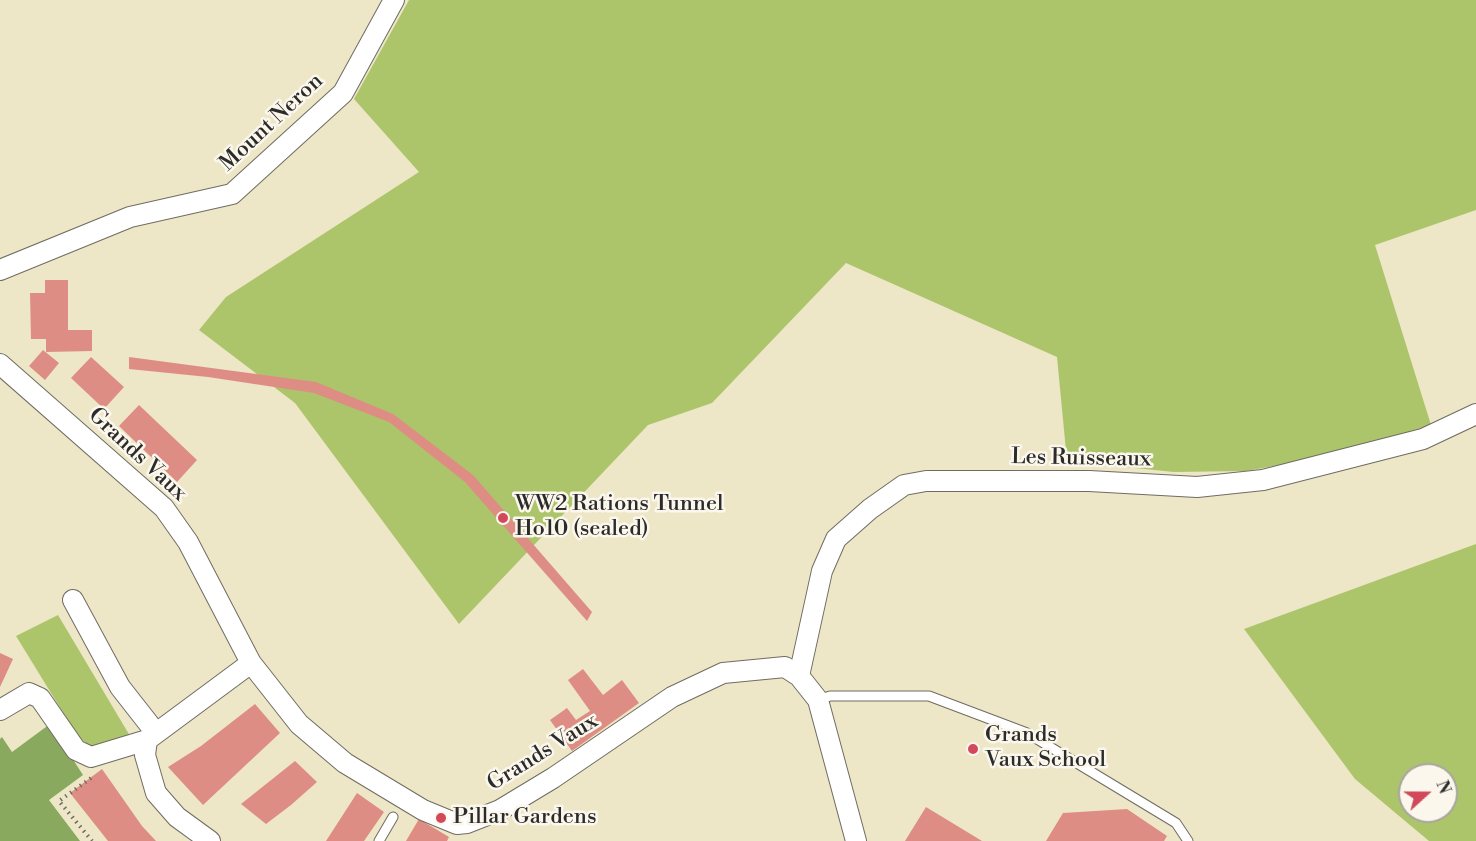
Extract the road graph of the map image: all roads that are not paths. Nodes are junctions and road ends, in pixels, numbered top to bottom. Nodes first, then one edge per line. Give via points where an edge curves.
1 (394, 0) edge
2 (0, 270) edge
3 (3, 371) edge
4 (1476, 414) edge
5 (73, 600) dead end
6 (251, 663) junction
7 (799, 676) junction
8 (818, 700) junction
9 (0, 710) edge
10 (151, 737) junction
11 (393, 817) dead end
12 (470, 832) edge
13 (210, 841) edge
14 (379, 841) edge
15 (856, 841) edge
16 (1188, 841) edge

1 - 2 street, Mount Neron via 343,93 232,194 130,217
3 - 6 street, Grands Vaux via 164,508 188,542
4 - 7 street, Les Ruisseaux via 1424,440 1263,480 1197,487 1089,481 926,481 904,485 836,539 822,571
5 - 10 street
6 - 10 street
6 - 12 street, Grands Vaux via 299,723 345,763 423,810
7 - 8 street
7 - 12 street, Grands Vaux via 785,667 723,673 672,697
8 - 15 street
8 - 16 lane via 830,696 929,696 1027,733 1176,823
9 - 10 street via 29,693 40,698 76,750 91,757
10 - 13 street via 145,754 156,793 177,818
11 - 14 lane

